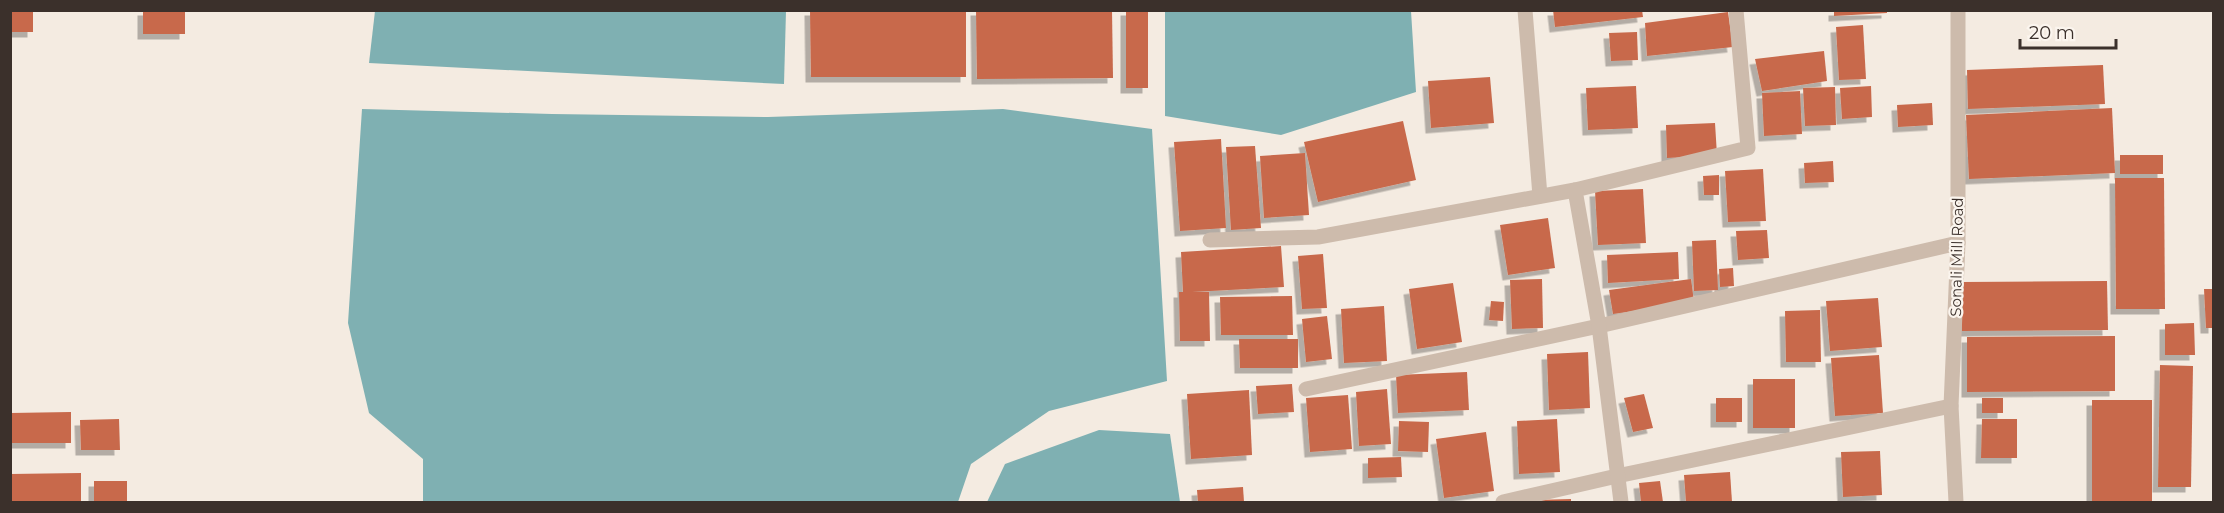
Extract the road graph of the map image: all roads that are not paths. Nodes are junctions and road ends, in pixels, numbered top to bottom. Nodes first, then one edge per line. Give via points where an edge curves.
1 (1525, 10) edge
2 (1736, 10) edge
3 (1958, 10) edge
4 (1575, 190) junction
5 (1540, 196) junction
6 (1210, 240) dead end
7 (1958, 243) junction
8 (1599, 326) junction
9 (1306, 389) dead end
10 (1951, 406) junction
11 (1617, 476) junction
12 (1503, 502) edge
13 (1621, 502) edge
14 (1956, 502) edge

1 - 5 street
2 - 4 street via 1748,148
3 - 7 street, Sonali Mill Road
4 - 5 street
4 - 8 street
5 - 6 street via 1318,237
7 - 8 street
7 - 10 street, Sonali Mill Road
8 - 9 street
8 - 11 street
10 - 11 street
10 - 14 street, Sonali Mill Road
11 - 12 street
11 - 13 street

